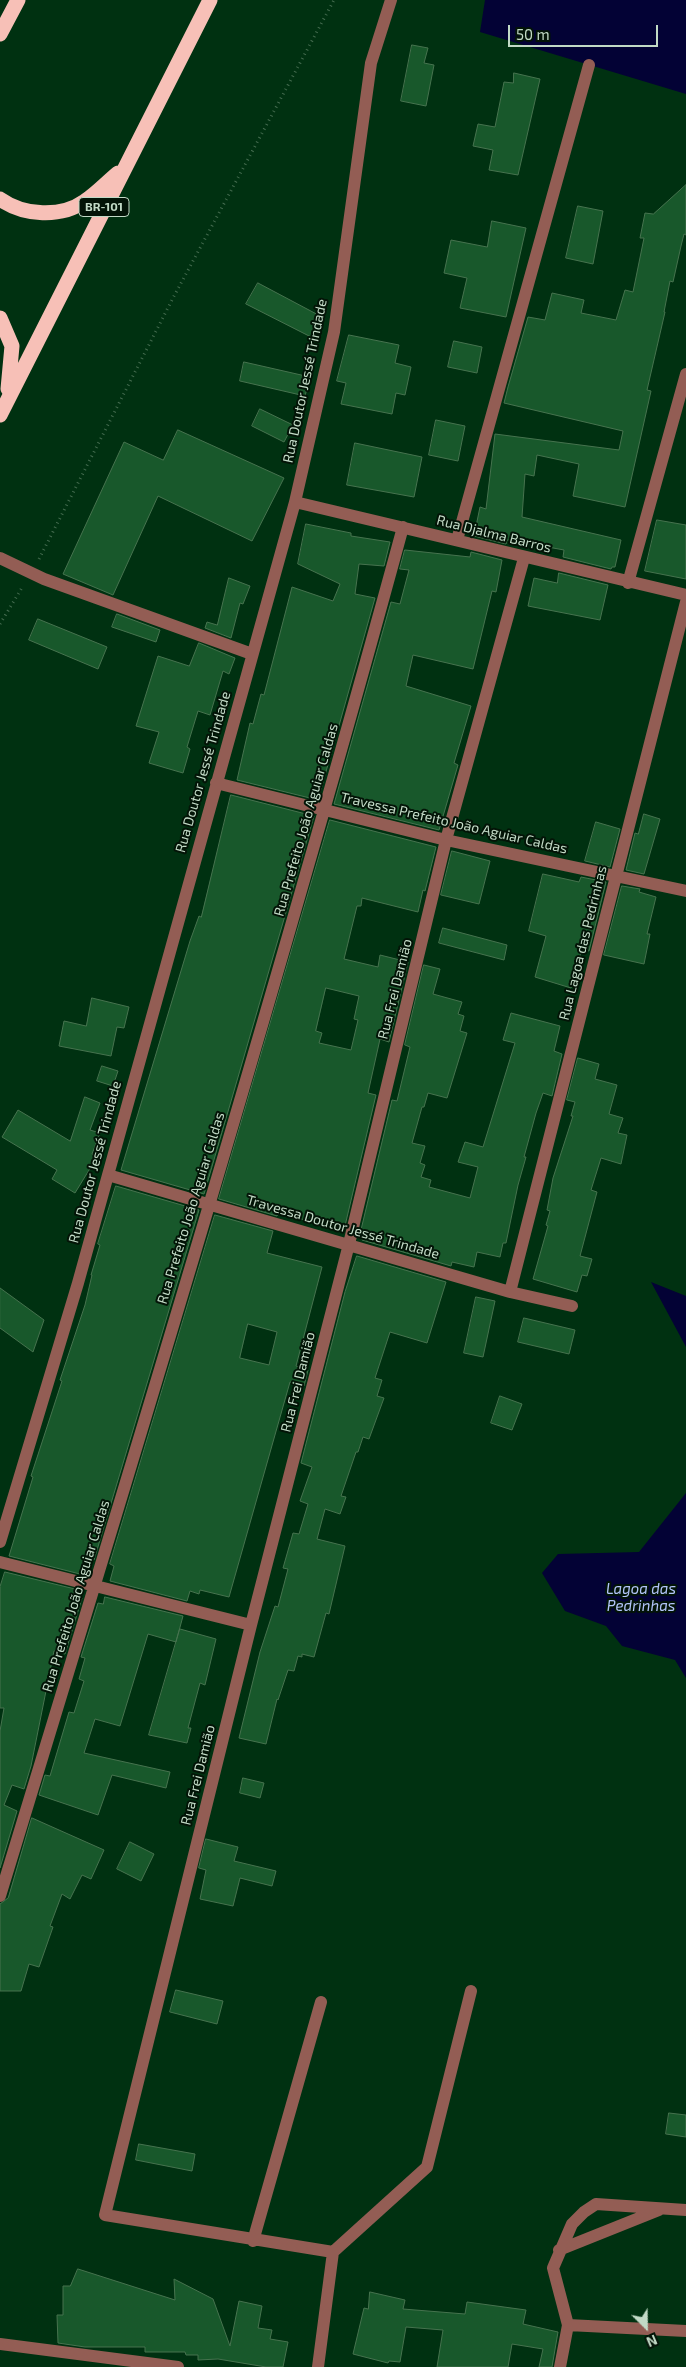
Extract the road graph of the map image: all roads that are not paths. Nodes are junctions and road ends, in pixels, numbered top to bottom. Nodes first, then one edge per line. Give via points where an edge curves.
1 (18, 0) edge
2 (210, 0) edge
3 (391, 0) edge
4 (0, 34) edge
5 (588, 65) dead end
6 (124, 168) junction
7 (0, 199) edge
8 (0, 318) edge
9 (686, 374) edge
10 (8, 398) junction
11 (0, 415) edge
12 (295, 502) junction
13 (403, 527) junction
14 (457, 540) junction
15 (0, 558) edge
16 (524, 558) junction
17 (628, 583) junction
18 (686, 595) edge
19 (686, 602) edge
20 (252, 654) junction
21 (216, 783) junction
22 (326, 809) junction
23 (446, 840) junction
24 (616, 876) junction
25 (686, 890) edge
26 (108, 1175) junction
27 (208, 1204) junction
28 (348, 1244) junction
29 (510, 1292) junction
30 (572, 1306) dead end
31 (0, 1542) edge
32 (0, 1562) edge
33 (95, 1586) junction
34 (251, 1624) junction
35 (0, 1896) edge
36 (471, 1991) dead end
37 (321, 2002) dead end
38 (663, 2208) junction
39 (686, 2210) edge
40 (253, 2241) junction
41 (560, 2250) junction
42 (333, 2252) junction
43 (568, 2325) junction
44 (686, 2331) edge
45 (0, 2344) edge
46 (171, 2367) edge
47 (318, 2367) edge
48 (560, 2367) edge

1 - 4 highway
2 - 6 highway, BR-101
3 - 12 street, Rua Doutor Jessé Trindade via 371,63 334,332
5 - 14 street
6 - 7 highway via 85,201 58,211 30,212
6 - 10 highway, BR-101
8 - 10 highway via 12,346
9 - 17 street
10 - 11 highway, BR-101
12 - 13 street, Rua Djalma Barros
12 - 20 street, Rua Doutor Jessé Trindade
13 - 14 street, Rua Djalma Barros
13 - 22 street, Rua Prefeito João Aguiar Caldas
14 - 16 street, Rua Djalma Barros
15 - 20 street via 31,573
16 - 17 street, Rua Djalma Barros
16 - 23 street, Rua Frei Damião
17 - 18 street, Rua Djalma Barros
19 - 24 street, Rua Lagoa das Pedrinhas
20 - 21 street, Rua Doutor Jessé Trindade
21 - 22 street, Travessa Prefeito João Aguiar Caldas
21 - 26 street, Rua Doutor Jessé Trindade
22 - 23 street, Travessa Prefeito João Aguiar Caldas
22 - 27 street, Rua Prefeito João Aguiar Caldas
23 - 24 street, Travessa Prefeito João Aguiar Caldas
23 - 28 street, Rua Frei Damião
24 - 25 street, Travessa Prefeito João Aguiar Caldas
24 - 29 street, Rua Lagoa das Pedrinhas
26 - 27 street, Travessa Doutor Jessé Trindade
26 - 31 street, Rua Doutor Jessé Trindade
27 - 28 street, Travessa Doutor Jessé Trindade
27 - 33 street, Rua Prefeito João Aguiar Caldas
28 - 29 street, Travessa Doutor Jessé Trindade
28 - 34 street, Rua Frei Damião
29 - 30 street, Travessa Doutor Jessé Trindade
32 - 33 street
33 - 34 street
33 - 35 street, Rua Prefeito João Aguiar Caldas
34 - 40 street, Rua Frei Damião via 105,2215
36 - 42 street via 427,2167
37 - 40 street
38 - 39 street
38 - 41 street
38 - 41 street via 596,2204 572,2224
40 - 42 street
41 - 43 street via 553,2268
42 - 47 street
43 - 44 street
43 - 48 street
45 - 46 street

